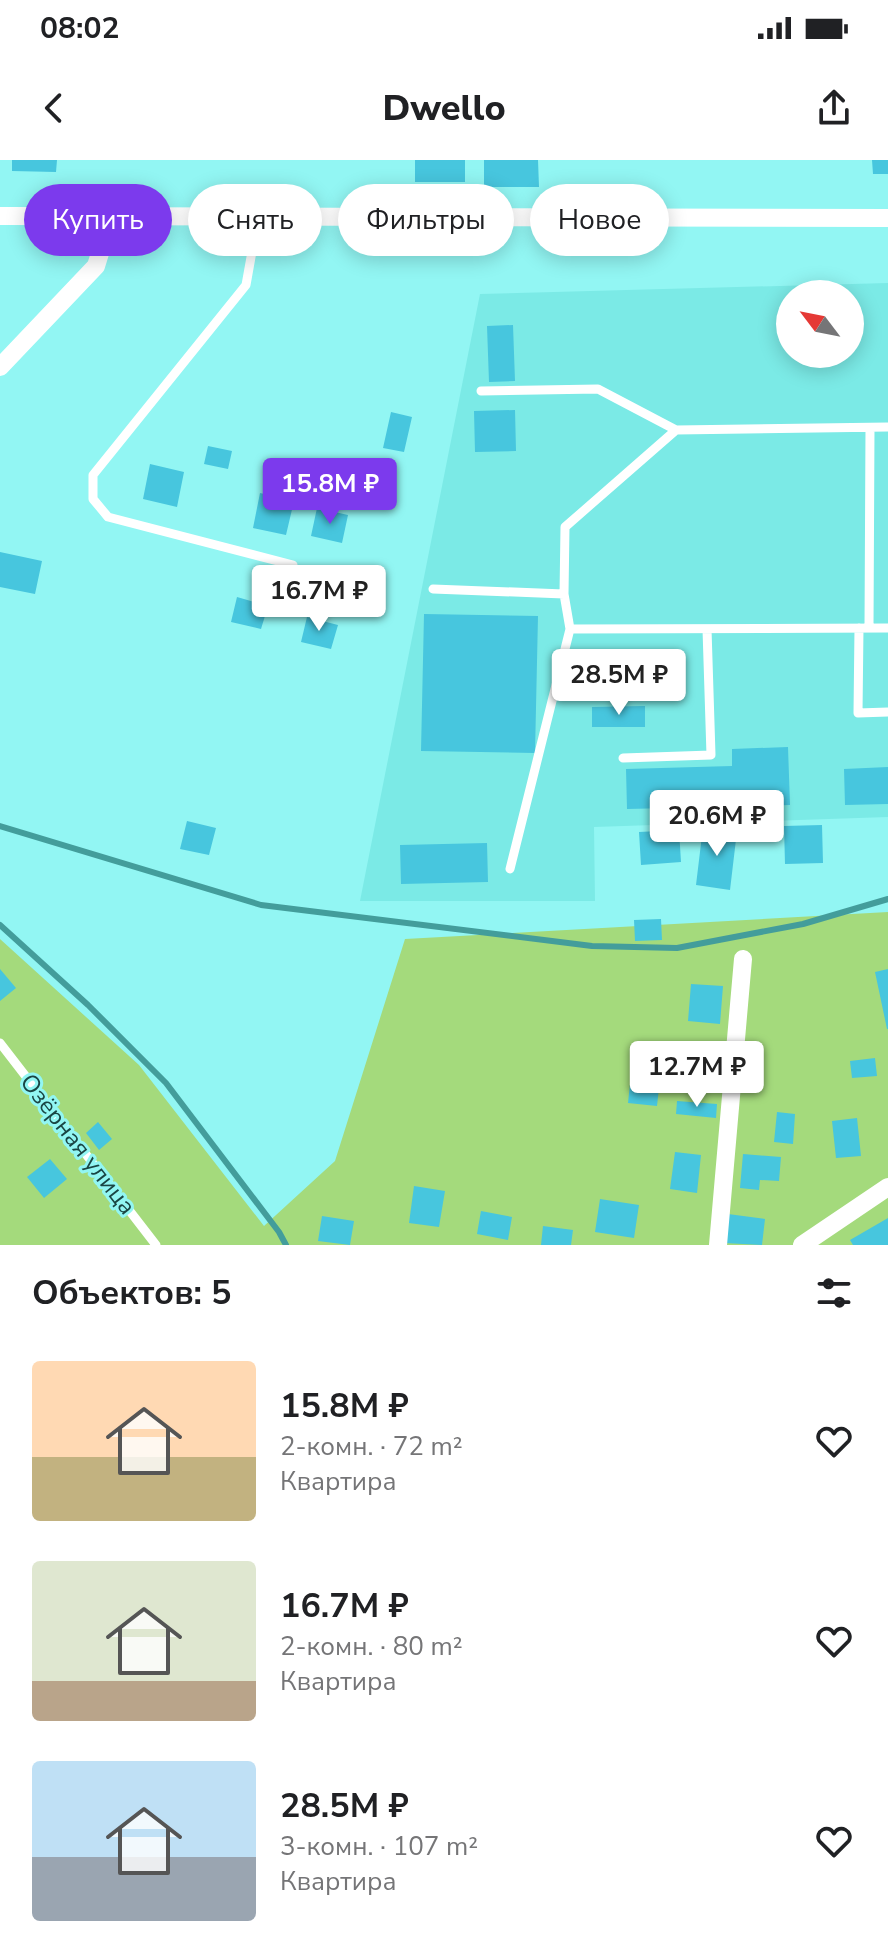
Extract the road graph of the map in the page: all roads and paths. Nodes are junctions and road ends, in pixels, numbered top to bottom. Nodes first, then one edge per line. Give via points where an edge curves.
1 (0, 216) edge
2 (24, 216) edge
3 (322, 218) edge
4 (888, 218) edge
5 (99, 256) edge
6 (251, 256) edge
7 (0, 367) edge
8 (481, 391) dead end
9 (888, 427) edge
10 (870, 428) junction
11 (676, 430) junction
12 (293, 565) dead end
13 (433, 589) dead end
14 (564, 594) junction
15 (864, 628) junction
16 (888, 628) edge
17 (570, 629) junction
18 (707, 629) junction
19 (888, 712) edge
20 (623, 758) dead end
21 (510, 869) dead end
22 (743, 959) dead end
23 (0, 1043) edge
24 (888, 1187) edge
25 (156, 1245) edge
26 (718, 1245) edge
27 (802, 1245) edge

1 - 2 street
3 - 4 street
5 - 7 street via 96,266
6 - 12 lane via 246,285 93,475 93,499 108,517
8 - 11 lane via 598,389
9 - 10 lane
10 - 11 lane
10 - 15 lane
11 - 14 lane via 565,527
13 - 14 lane
14 - 17 lane
15 - 16 lane
15 - 18 lane
15 - 19 lane via 858,713
17 - 18 lane
17 - 21 lane
18 - 20 lane via 711,755
22 - 26 street
23 - 25 lane, Озёрная улица
24 - 27 street

